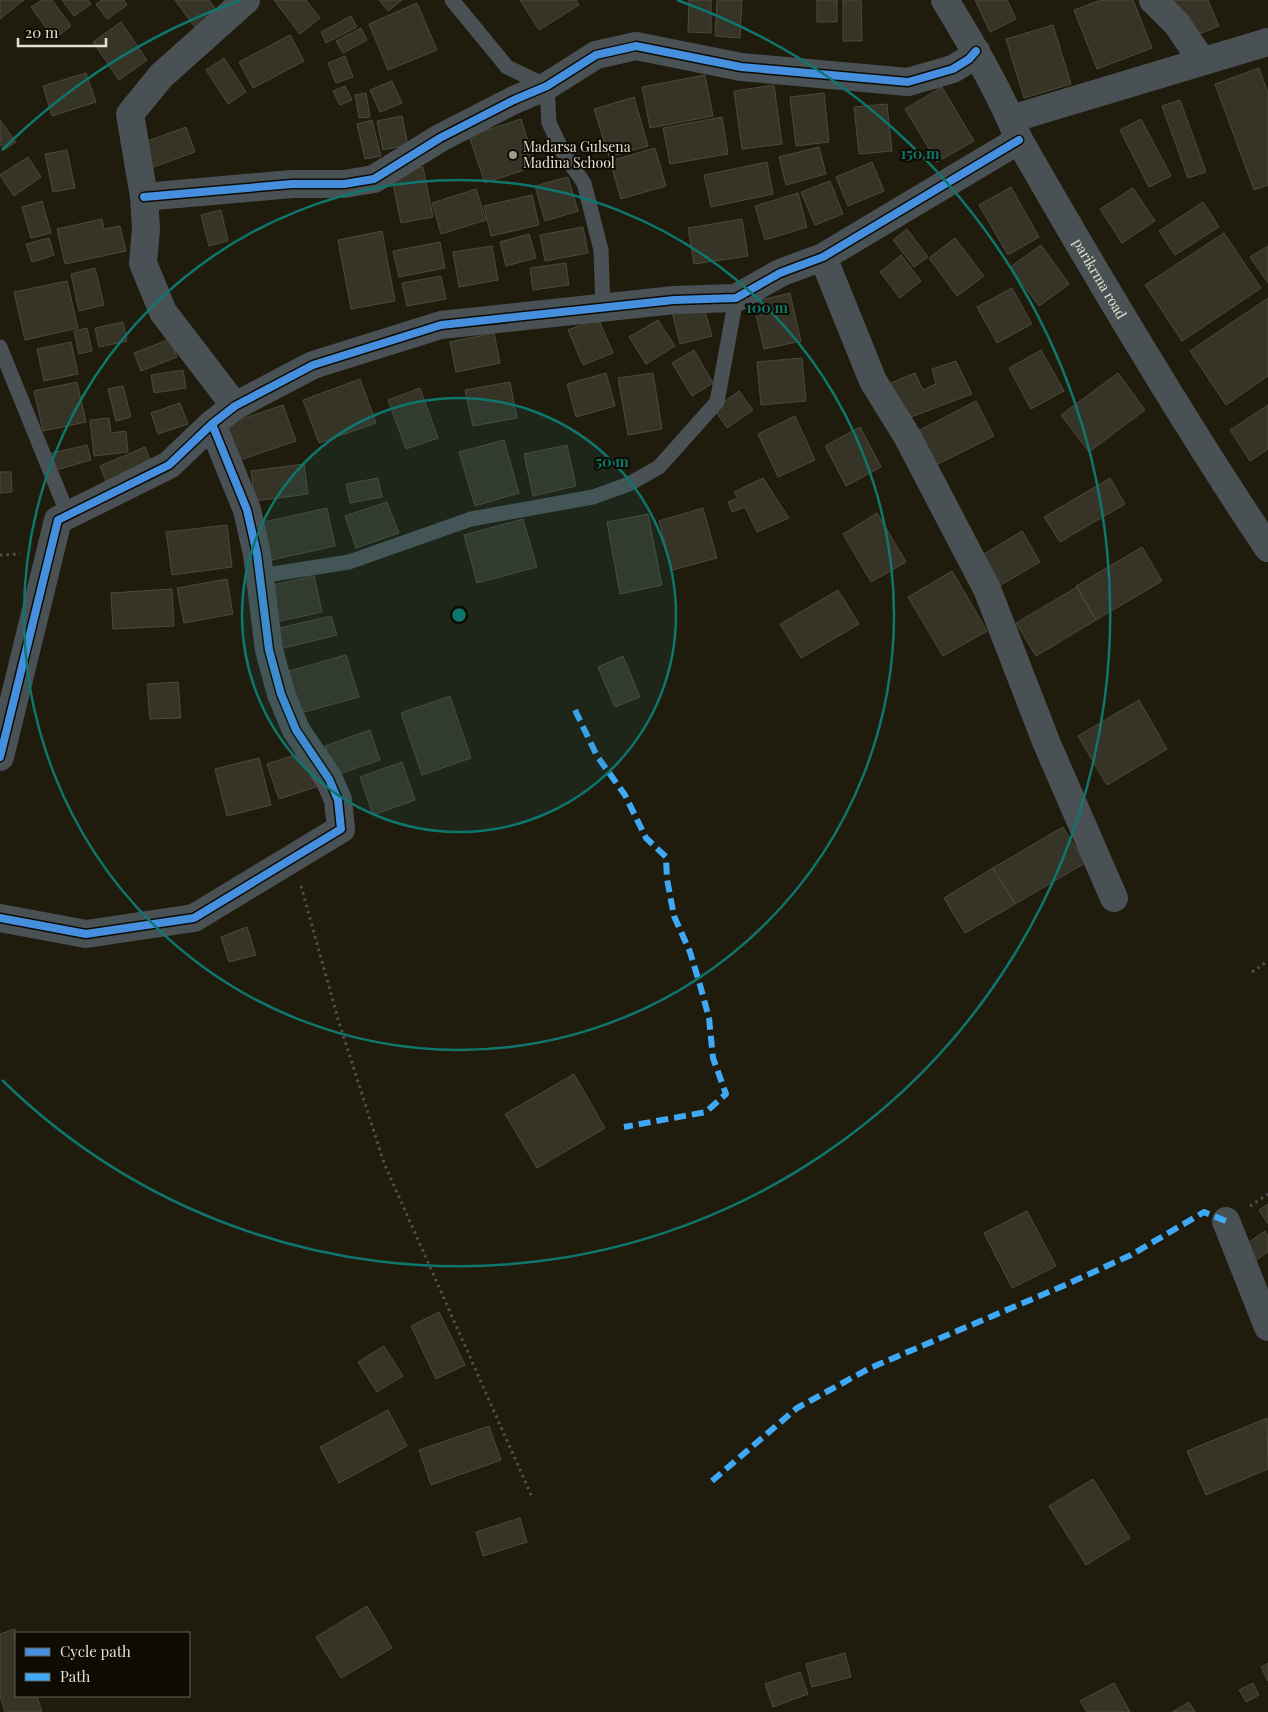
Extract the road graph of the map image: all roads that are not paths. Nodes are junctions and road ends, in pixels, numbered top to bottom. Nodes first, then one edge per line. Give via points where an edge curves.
1 (246, 0) edge
2 (452, 0) edge
3 (945, 0) edge
4 (1153, 0) edge
5 (1268, 42) edge
6 (976, 51) junction
7 (1202, 61) junction
8 (547, 86) junction
9 (1015, 129) junction
10 (144, 197) junction
11 (823, 257) junction
12 (736, 298) junction
13 (603, 309) junction
14 (0, 347) edge
15 (235, 406) junction
16 (212, 424) junction
17 (68, 515) junction
18 (1268, 548) edge
19 (260, 576) junction
20 (0, 757) edge
21 (1114, 898) dead end
22 (0, 918) edge
23 (1226, 1221) dead end
24 (1268, 1327) edge

1 - 10 street via 161,76 130,114
2 - 8 lane via 507,67
3 - 6 street, parikrma road
4 - 7 street via 1177,24
5 - 7 street
6 - 8 street via 953,69 908,82 741,67 636,46 596,56
6 - 9 street, parikrma road
7 - 9 street
8 - 10 street via 440,138 374,179 344,184 292,184
8 - 13 lane via 549,122 565,156 584,183 601,250
9 - 11 street
9 - 18 street, parikrma road via 1126,327
10 - 15 street via 143,263 163,312
11 - 12 street via 780,273
11 - 21 street via 872,381 907,436 987,589 1047,744
12 - 13 street via 674,300
12 - 19 lane via 717,402 659,467 594,497 471,519 349,562
13 - 15 street via 441,325 313,365
14 - 17 lane
15 - 16 street
16 - 17 street via 169,466
16 - 19 street via 247,510
17 - 20 street via 58,520
19 - 22 street via 269,650 281,694 296,730 329,779 338,800 342,829 194,918 86,934
23 - 24 street

